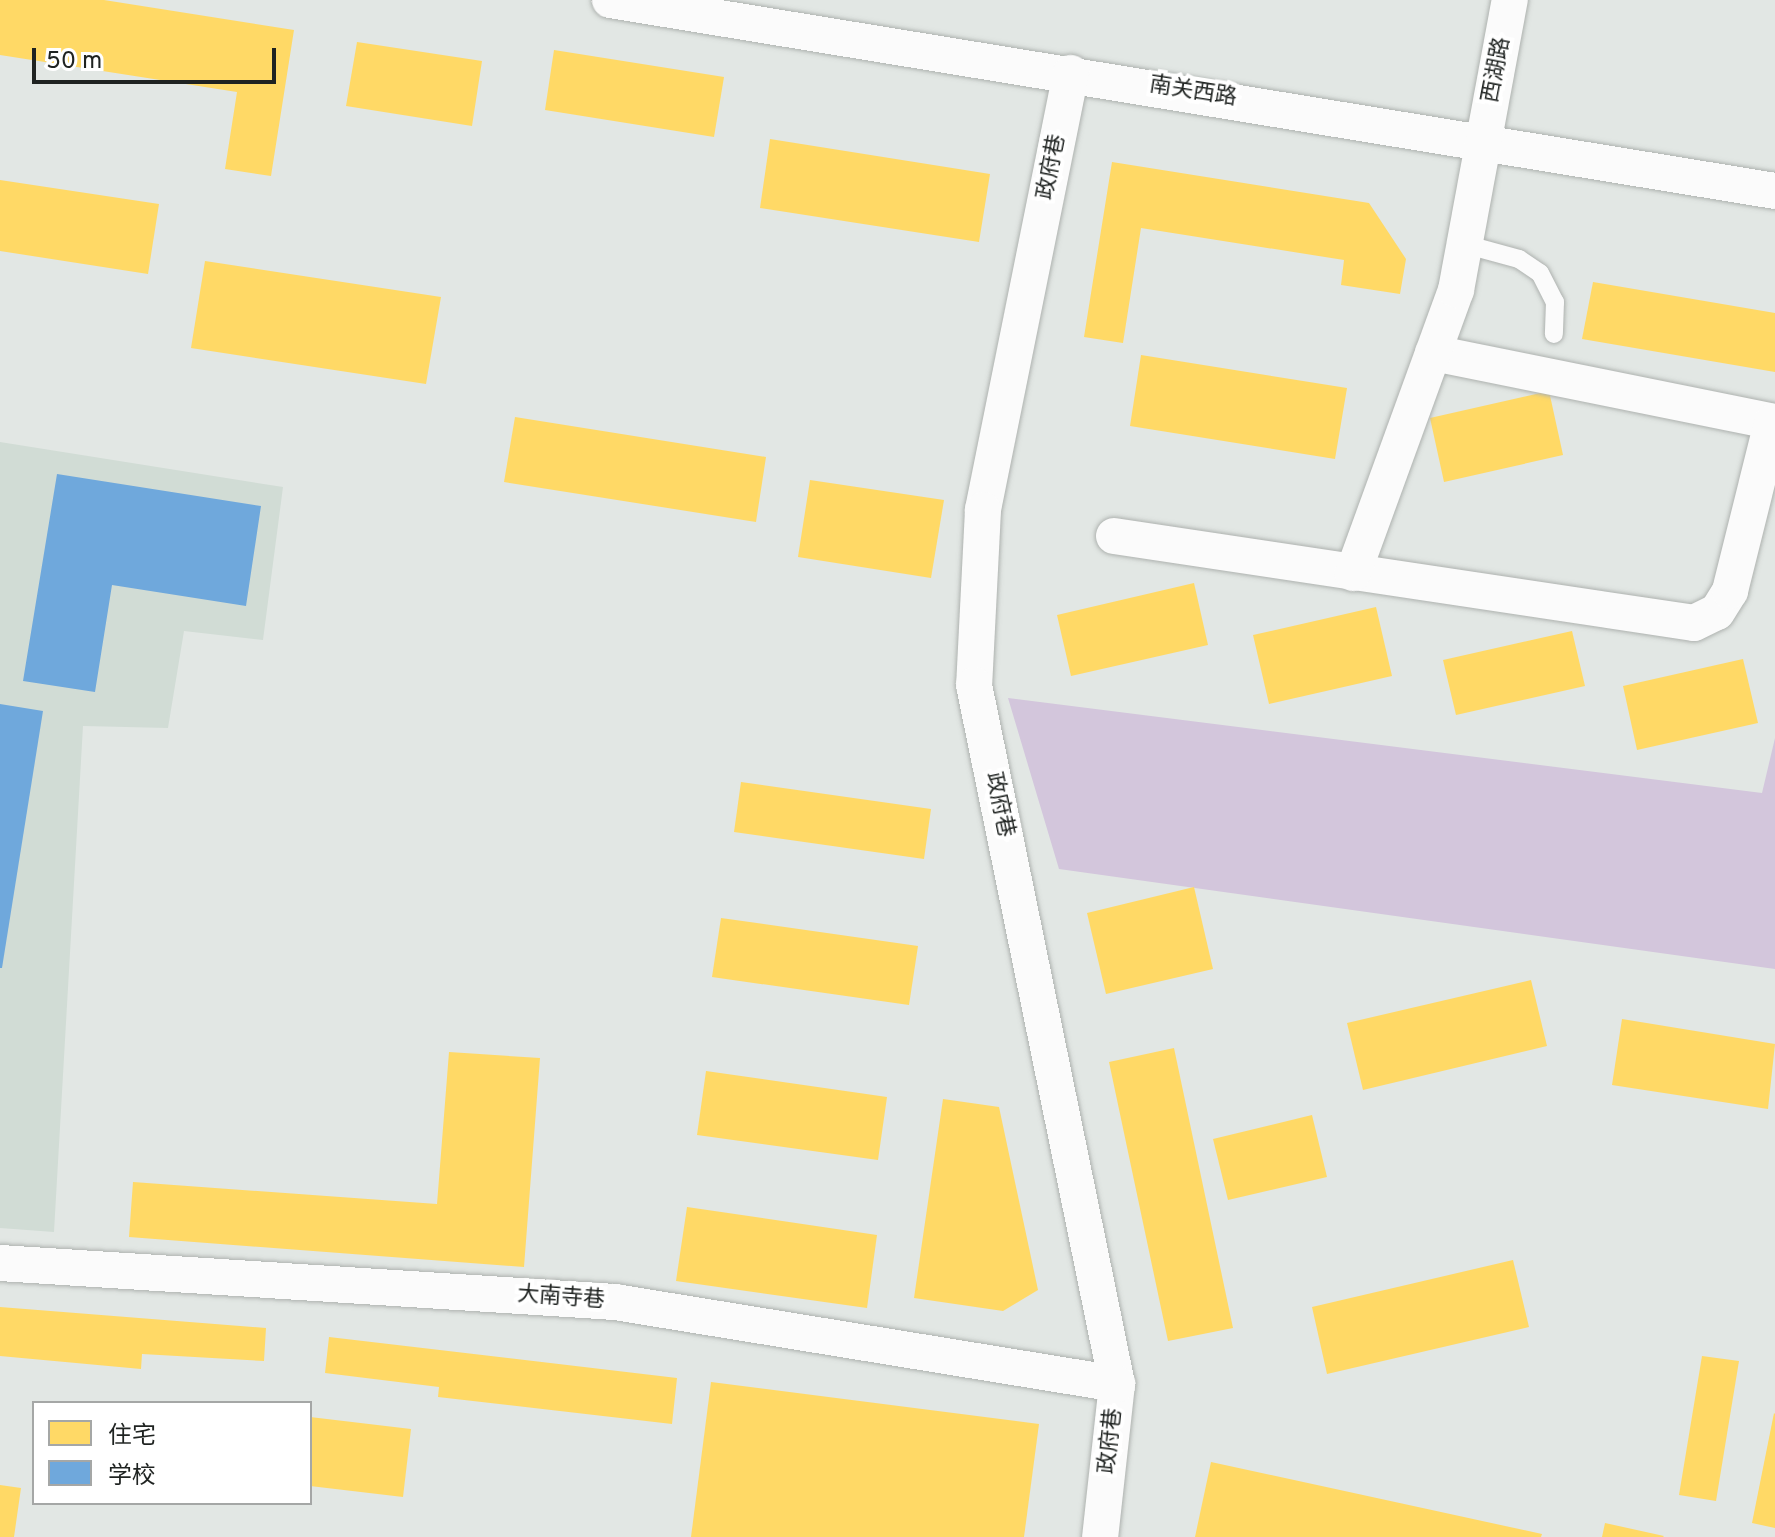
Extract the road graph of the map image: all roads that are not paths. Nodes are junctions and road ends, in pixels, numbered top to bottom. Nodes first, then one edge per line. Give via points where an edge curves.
1 (610, 0) edge
2 (1510, 0) edge
3 (1071, 73) junction
4 (1484, 139) junction
5 (1775, 191) edge
6 (1464, 244) junction
7 (1554, 334) dead end
8 (1433, 353) junction
9 (1774, 422) edge
10 (1114, 536) dead end
11 (1353, 573) junction
12 (0, 1263) edge
13 (1117, 1384) junction
14 (1100, 1537) edge

1 - 3 street, 南关西路
2 - 4 street, 西湖路
3 - 4 street, 南关西路
3 - 13 street, 政府巷 via 983,510 974,685
4 - 5 street, 南关西路
4 - 6 street, 西湖路
6 - 7 lane via 1519,259 1540,273 1555,302
6 - 8 street, 西湖路
8 - 9 street
8 - 11 street, 西湖路
9 - 11 street via 1730,591 1707,619 1680,623
10 - 11 street
12 - 13 street, 大南寺巷 via 615,1302
13 - 14 street, 政府巷

